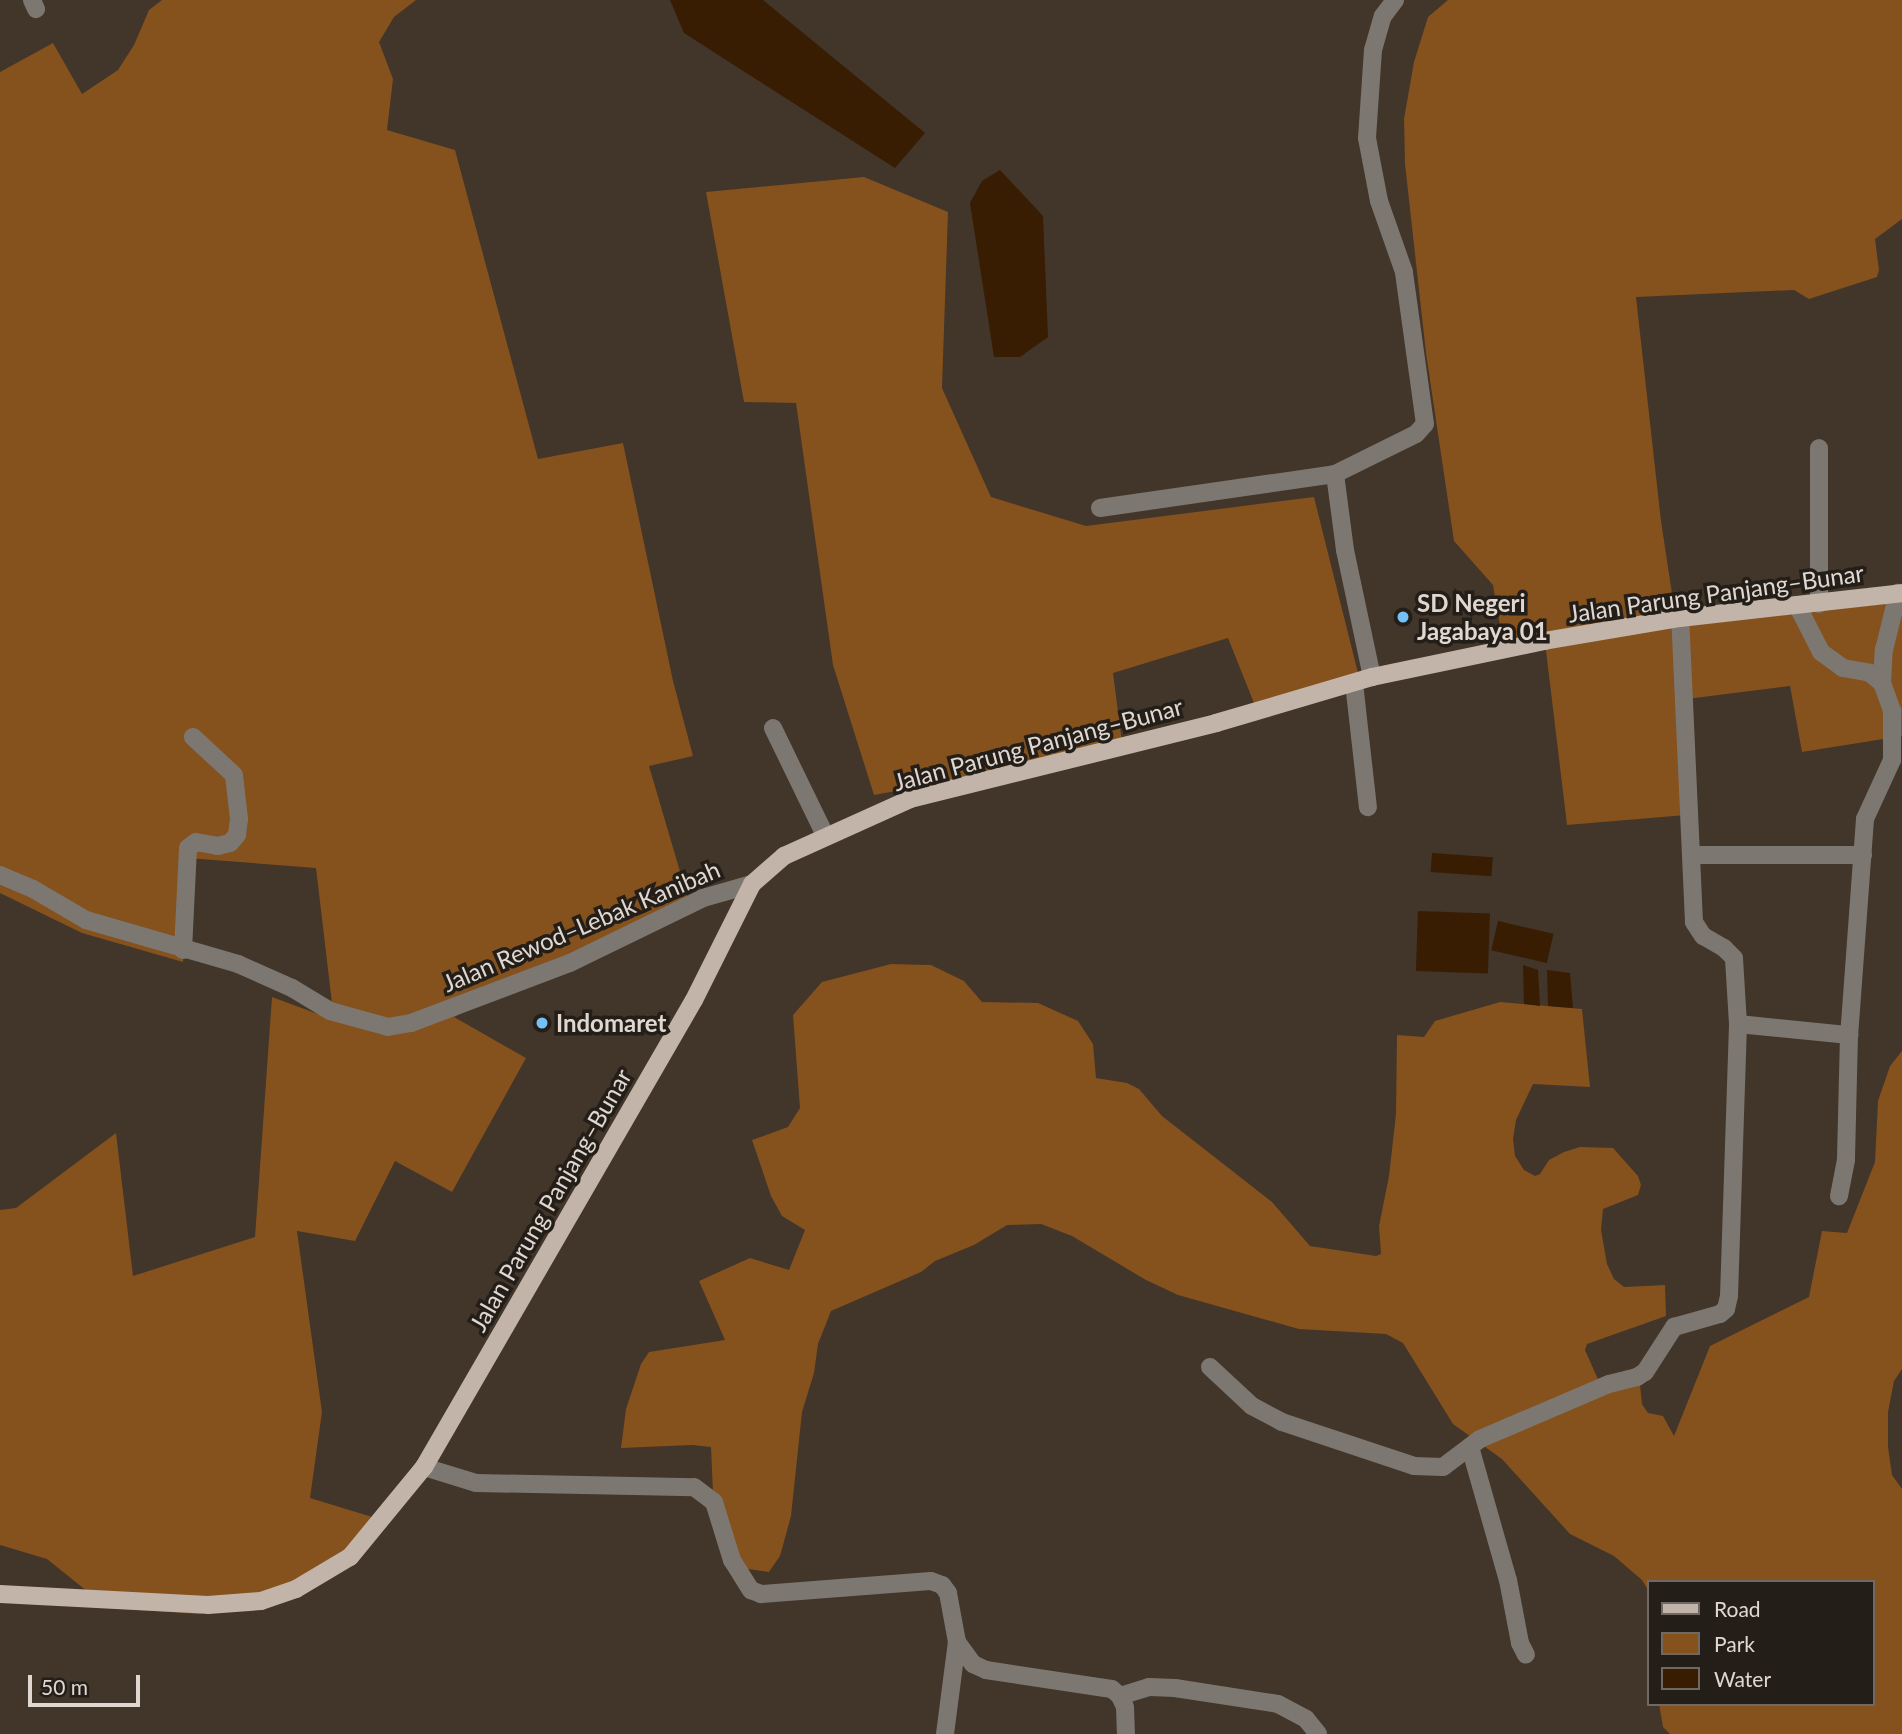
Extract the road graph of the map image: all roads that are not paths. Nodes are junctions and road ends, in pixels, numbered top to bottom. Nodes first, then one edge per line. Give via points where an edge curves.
1 (1395, 0) edge
2 (1819, 448) dead end
3 (1335, 474) junction
4 (1100, 508) dead end
5 (1900, 593) edge
6 (1819, 604) junction
7 (1797, 605) junction
8 (1680, 618) junction
9 (1372, 677) junction
10 (1354, 683) junction
11 (1882, 683) junction
12 (773, 728) dead end
13 (193, 737) dead end
14 (1368, 807) dead end
15 (825, 835) junction
16 (1691, 855) junction
17 (1863, 855) junction
18 (0, 875) edge
19 (752, 884) junction
20 (183, 950) junction
21 (1738, 1024) junction
22 (1849, 1035) junction
23 (1839, 1196) dead end
24 (1210, 1367) dead end
25 (1470, 1447) junction
26 (424, 1467) junction
27 (0, 1594) edge
28 (957, 1642) junction
29 (1526, 1655) dead end
30 (1120, 1696) junction
31 (945, 1734) edge
32 (1126, 1734) edge
33 (1318, 1734) edge

1 - 3 street via 1383,16 1373,50 1367,138 1379,201 1404,272 1425,424 1416,434
2 - 6 street
3 - 4 street
3 - 9 street via 1345,550
5 - 6 main road, Jalan Parung Panjang–Bunar
5 - 11 street via 1884,650
6 - 7 main road, Jalan Parung Panjang–Bunar
7 - 8 main road, Jalan Parung Panjang–Bunar
7 - 11 street via 1821,652 1843,668 1870,673
8 - 9 main road, Jalan Parung Panjang–Bunar
8 - 16 street
9 - 10 main road, Jalan Parung Panjang–Bunar
10 - 14 street
10 - 15 main road, Jalan Parung Panjang–Bunar via 1216,723 939,790
11 - 17 street via 1892,711 1892,760 1868,810
12 - 15 street
13 - 20 street via 234,775 239,819 237,835 230,843 196,842 188,848
15 - 19 main road, Jalan Parung Panjang–Bunar via 784,856
16 - 17 street
16 - 21 street via 1694,922 1703,936 1734,958
17 - 22 street
18 - 20 street, Jalan Rewod–Lebak Kanibah via 33,888 86,920
19 - 20 street, Jalan Rewod–Lebak Kanibah via 703,898 570,963 411,1023 388,1027 330,1011 238,964
19 - 26 main road, Jalan Parung Panjang–Bunar via 694,1000
21 - 22 street
21 - 25 street via 1726,1309 1674,1327 1637,1377 1609,1384
22 - 23 street via 1846,1160
24 - 25 street via 1252,1406 1345,1445 1429,1468 1443,1467
25 - 29 street
26 - 27 main road, Jalan Parung Panjang–Bunar via 350,1557 296,1589 261,1601 194,1605
26 - 28 street via 476,1483 694,1487 714,1502 732,1560 751,1590 761,1594 931,1581 948,1593
28 - 30 street via 966,1657 986,1670 1112,1689
28 - 31 street
30 - 32 street
30 - 33 street via 1149,1687 1175,1688 1278,1704 1306,1719

